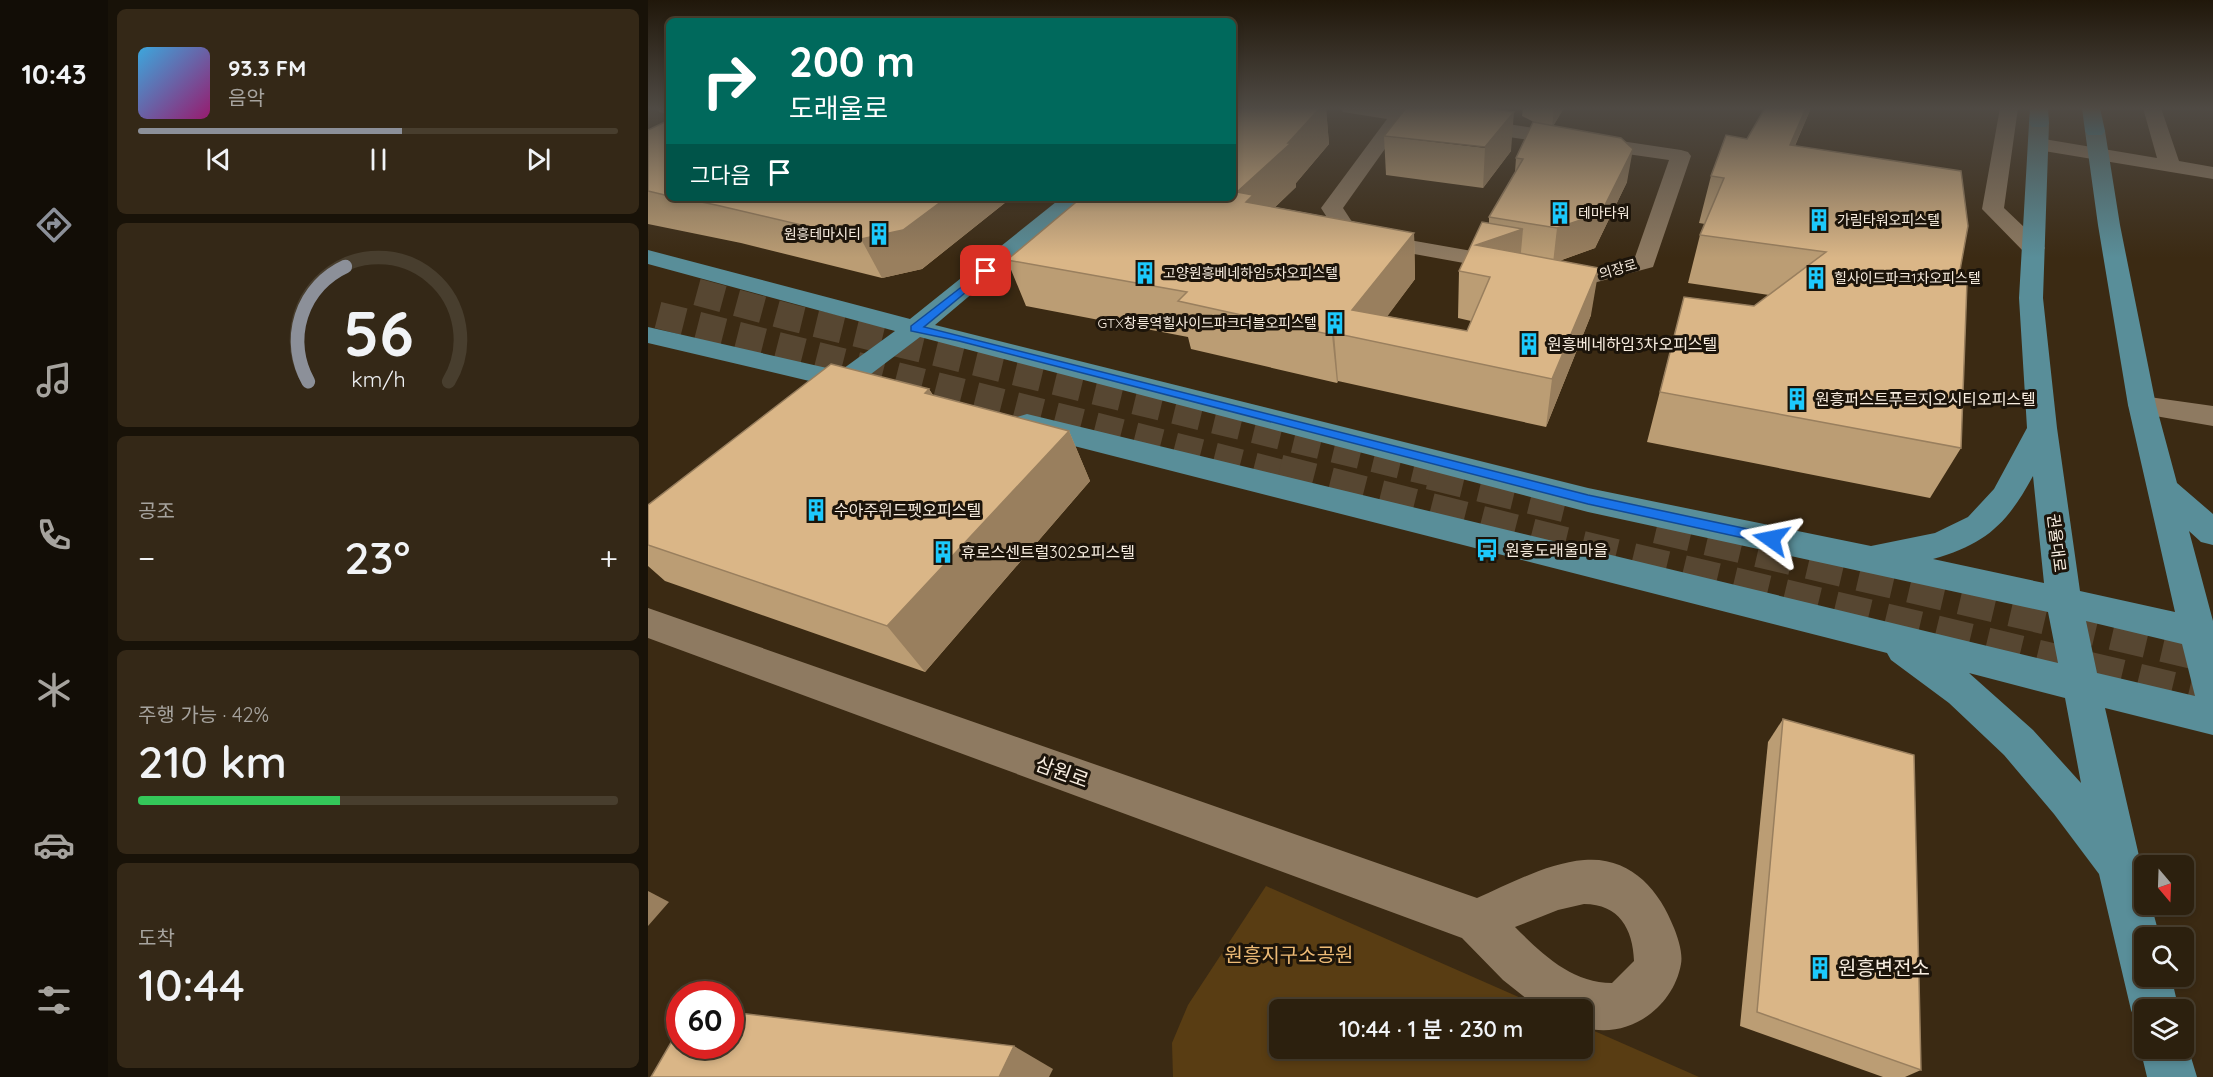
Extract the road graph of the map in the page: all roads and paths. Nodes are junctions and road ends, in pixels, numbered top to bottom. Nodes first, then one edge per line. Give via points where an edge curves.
1 (1368, 158) edge
2 (1680, 158) edge
3 (2001, 158) edge
4 (2037, 158) edge
5 (2099, 158) edge
6 (2153, 158) edge
7 (2168, 158) edge
8 (2170, 166) junction
9 (2213, 173) edge
10 (1070, 201) edge
11 (2033, 248) junction
12 (648, 258) edge
13 (648, 279) edge
14 (697, 292) tunnel mouth
15 (652, 321) edge
16 (915, 328) junction
17 (845, 382) junction
18 (888, 390) edge
19 (814, 405) edge
20 (2142, 405) junction
21 (2213, 416) edge
22 (1003, 418) edge
23 (2042, 428) junction
24 (2161, 487) junction
25 (2213, 533) edge
26 (1862, 559) junction
27 (2064, 602) junction
28 (648, 623) edge
29 (1879, 635) junction
30 (2206, 635) edge
31 (2082, 684) junction
32 (2213, 693) edge
33 (2213, 718) edge
34 (2120, 870) junction
35 (1477, 921) dead end
36 (2134, 927) edge
37 (2168, 1059) edge
38 (2172, 1077) edge

1 - 2 street, 의장로 via 1332,208 1350,236 1586,279 1645,262
3 - 11 street via 1993,209
4 - 11 main road, 권율대로
5 - 20 main road
6 - 8 street
7 - 8 street
8 - 9 street
10 - 16 main road
11 - 23 main road, 권율대로 via 2031,298
12 - 16 main road
13 - 14 main road
15 - 17 main road
16 - 17 main road
16 - 26 main road via 1588,500
17 - 18 main road
17 - 19 main road
20 - 21 street
20 - 24 main road
22 - 29 main road
23 - 26 main road via 2004,498 1977,528 1939,545
23 - 27 main road, 권율대로
24 - 25 main road
24 - 30 main road
26 - 27 main road
27 - 30 main road
27 - 31 main road, 권율대로
28 - 35 street, 삼원로
29 - 31 main road
29 - 34 main road via 1929,665 2019,744 2081,813
30 - 32 main road
31 - 33 main road
31 - 34 main road, 권율대로
34 - 36 main road, 권율대로
37 - 38 main road

